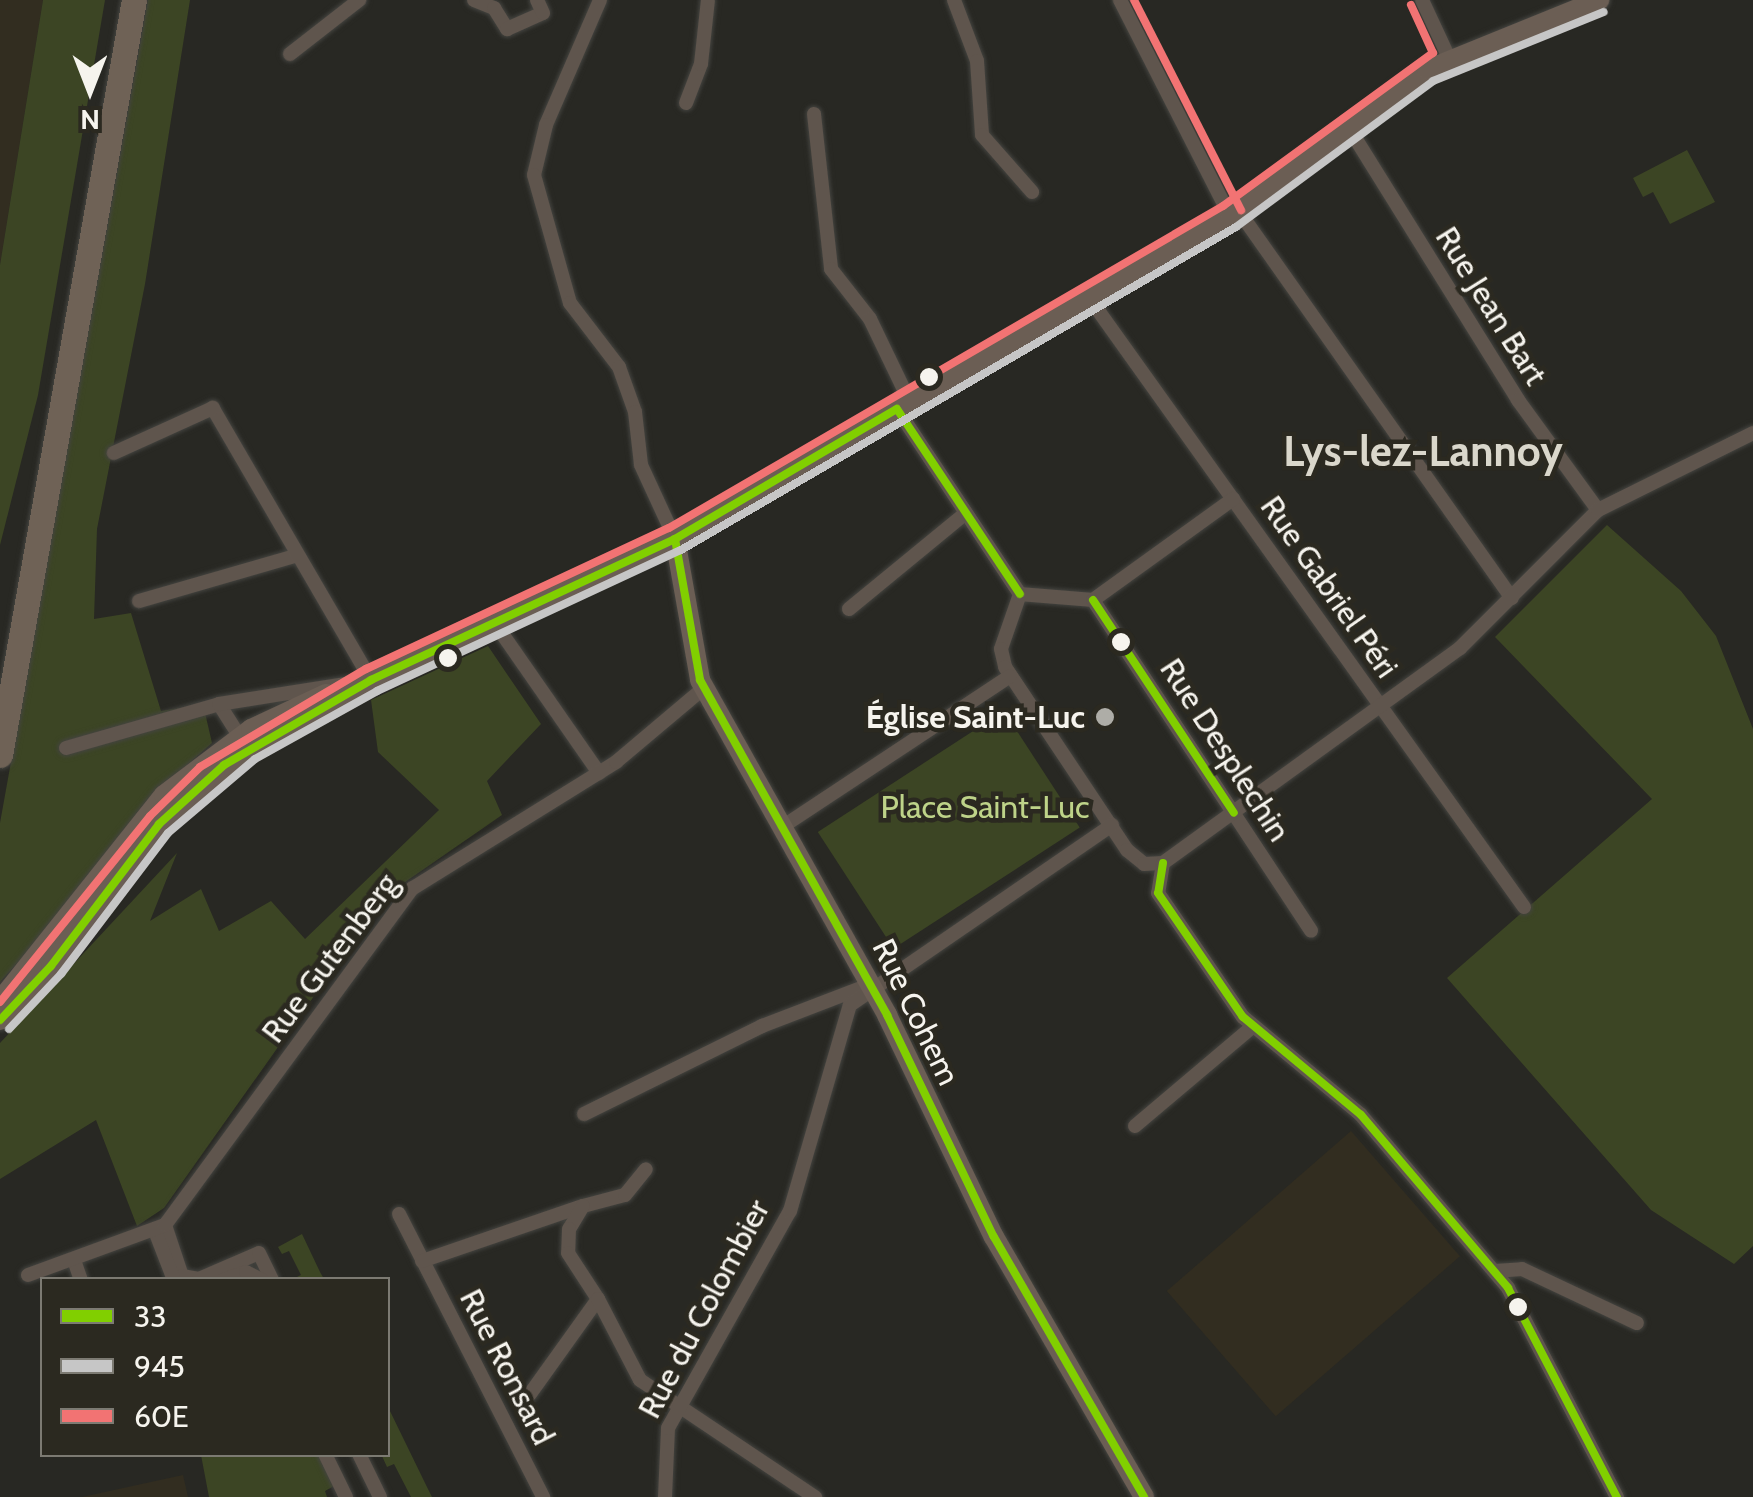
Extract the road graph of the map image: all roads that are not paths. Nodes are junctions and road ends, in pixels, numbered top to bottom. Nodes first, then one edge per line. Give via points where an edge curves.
1 (121, 0) edge
2 (134, 0) edge
3 (359, 0) edge
4 (537, 0) edge
5 (600, 0) edge
6 (708, 0) edge
7 (954, 0) edge
8 (1120, 0) edge
9 (1422, 0) edge
10 (1599, 0) edge
11 (484, 1) edge
12 (290, 54) dead end
13 (1449, 58) junction
14 (686, 103) dead end
15 (814, 114) dead end
16 (1346, 125) junction
17 (1032, 192) dead end
18 (1234, 213) junction
19 (1090, 299) junction
20 (904, 406) junction
21 (1753, 433) edge
22 (114, 453) dead end
23 (1233, 499) junction
24 (1598, 510) junction
25 (966, 513) junction
26 (675, 539) junction
27 (295, 556) junction
28 (1020, 594) junction
29 (1512, 598) junction
30 (140, 600) dead end
31 (1093, 600) junction
32 (849, 609) dead end
33 (494, 622) junction
34 (1010, 676) junction
35 (371, 680) junction
36 (0, 683) edge
37 (704, 688) junction
38 (219, 704) junction
39 (1380, 705) junction
40 (244, 743) junction
41 (66, 748) dead end
42 (0, 755) edge
43 (599, 773) junction
44 (1234, 813) junction
45 (1112, 825) junction
46 (782, 828) junction
47 (1163, 863) junction
48 (1524, 907) dead end
49 (1311, 931) dead end
50 (871, 985) junction
51 (0, 1000) edge
52 (0, 1020) edge
53 (1252, 1028) junction
54 (584, 1114) dead end
55 (1135, 1126) dead end
56 (646, 1168) dead end
57 (583, 1206) junction
58 (399, 1214) dead end
59 (155, 1230) junction
60 (74, 1260) junction
61 (422, 1262) junction
62 (1495, 1271) junction
63 (28, 1275) dead end
64 (80, 1277) edge
65 (163, 1277) edge
66 (173, 1277) edge
67 (188, 1277) edge
68 (204, 1277) edge
69 (232, 1277) edge
70 (256, 1277) edge
71 (271, 1277) edge
72 (598, 1299) junction
73 (1637, 1323) dead end
74 (530, 1394) dead end
75 (677, 1407) junction
76 (326, 1457) edge
77 (351, 1457) edge
78 (360, 1457) edge
79 (346, 1497) edge
80 (371, 1497) edge
81 (380, 1497) edge
82 (543, 1497) edge
83 (666, 1497) edge
84 (814, 1497) edge
85 (1144, 1497) edge
86 (1617, 1497) edge

1 - 36 highway
2 - 42 highway
3 - 12 street
4 - 11 street via 543,13 507,29
5 - 26 street via 546,125 534,176 570,303 619,367 636,412 642,465
6 - 14 street via 700,64
7 - 17 street via 977,61 982,135 1015,165
8 - 18 street
9 - 13 street
10 - 13 street
13 - 16 street
15 - 20 street via 830,269 870,319
16 - 18 street
16 - 24 street, Rue Jean Bart via 1509,386
18 - 19 street
18 - 29 street
19 - 20 street
19 - 23 street, Rue Gabriel Péri
20 - 25 street
20 - 26 street
21 - 24 street
22 - 27 street via 213,408
23 - 31 street
23 - 39 street, Rue Gabriel Péri
24 - 29 street
25 - 28 street
25 - 32 street
26 - 33 street
26 - 37 street, Rue Cohem
27 - 30 street
27 - 35 street via 314,574
28 - 31 street
28 - 34 street via 1001,649
29 - 39 street via 1460,648
31 - 44 street, Rue Desplechin
33 - 35 street
33 - 43 street
34 - 45 street
34 - 46 street
35 - 38 street
35 - 40 street via 307,701
37 - 43 street, Rue Gutenberg
37 - 46 street, Rue Cohem
38 - 40 street
38 - 41 street
39 - 44 street
39 - 48 street, Rue Gabriel Péri
40 - 51 street via 152,808
40 - 52 street via 159,824
43 - 59 street, Rue Gutenberg via 413,888
44 - 47 street
44 - 49 street, Rue Desplechin
45 - 47 street via 1136,859
45 - 50 street
46 - 50 street, Rue Cohem
47 - 53 street via 1158,893
50 - 54 street via 762,1026
50 - 75 street, Rue du Colombier via 844,1014 783,1226
50 - 85 street, Rue Cohem via 994,1237
53 - 55 street
53 - 62 street via 1361,1115
56 - 57 street, Rue Ronsard via 625,1195
57 - 61 street, Rue Ronsard
57 - 72 street via 569,1229 568,1253
58 - 61 street, Rue Ronsard
59 - 60 street
59 - 65 street
59 - 66 street
59 - 67 street
60 - 63 street
60 - 64 street
61 - 82 street, Rue Ronsard
62 - 73 street via 1522,1269
62 - 86 street
68 - 71 street via 259,1253
69 - 70 street
72 - 74 street, Rue Ronsard
72 - 75 street via 632,1370
75 - 83 street, Rue du Colombier via 664,1442
75 - 84 street
76 - 79 street
77 - 80 street
78 - 81 street

